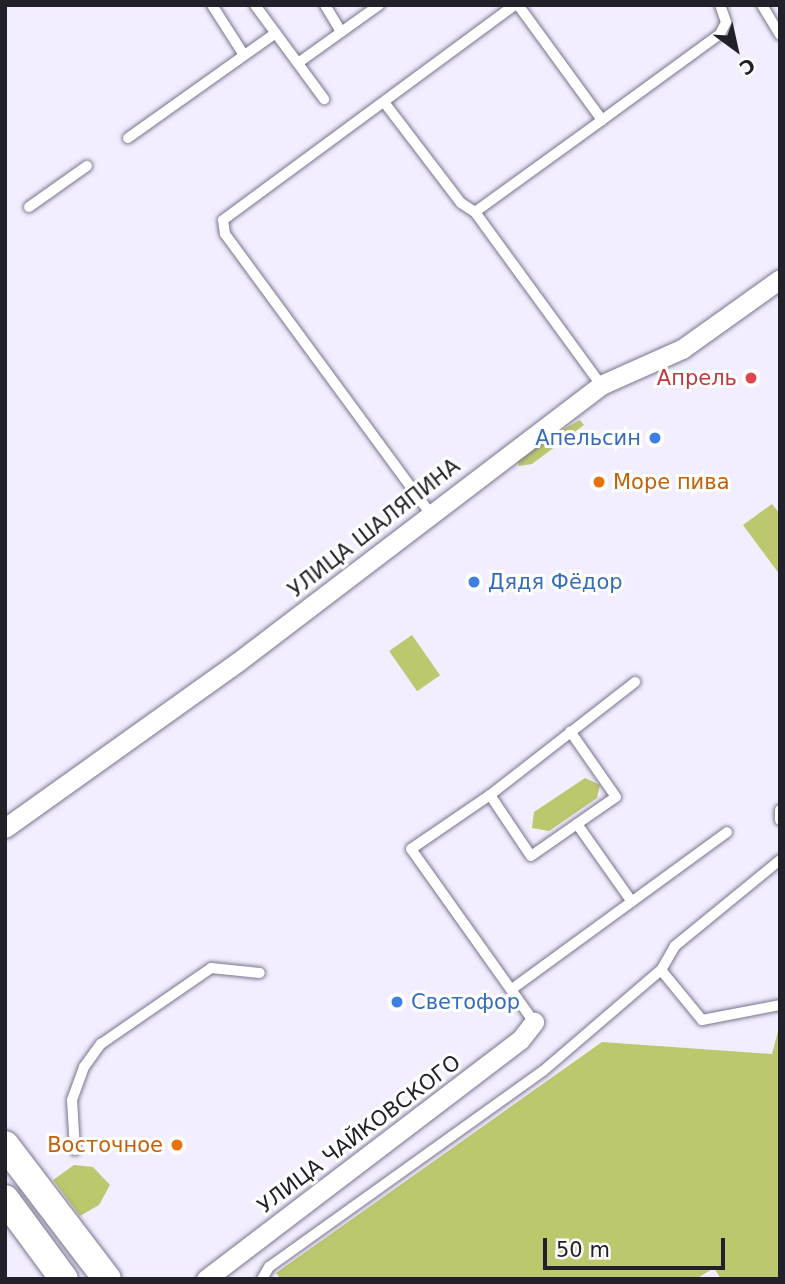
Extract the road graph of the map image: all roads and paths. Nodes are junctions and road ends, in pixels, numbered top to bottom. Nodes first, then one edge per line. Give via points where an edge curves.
1 (212, 5) edge
2 (255, 5) edge
3 (325, 5) edge
4 (379, 5) edge
5 (517, 5) edge
6 (720, 5) edge
7 (762, 5) edge
8 (341, 32) junction
9 (275, 33) junction
10 (780, 35) edge
11 (244, 55) junction
12 (298, 63) junction
13 (324, 99) dead end
14 (384, 103) junction
15 (602, 120) junction
16 (128, 138) dead end
17 (87, 166) dead end
18 (29, 207) dead end
19 (475, 212) junction
20 (780, 279) edge
21 (601, 385) junction
22 (430, 513) junction
23 (635, 682) dead end
24 (570, 731) junction
25 (490, 795) junction
26 (780, 810) edge
27 (780, 820) edge
28 (577, 824) junction
29 (5, 828) edge
30 (727, 832) dead end
31 (780, 860) edge
32 (632, 902) junction
33 (661, 970) junction
34 (260, 973) dead end
35 (512, 989) junction
36 (780, 1005) edge
37 (534, 1022) joint
38 (5, 1145) edge
39 (75, 1150) dead end
40 (5, 1199) edge
41 (64, 1279) edge
42 (107, 1279) edge
43 (206, 1279) edge
44 (262, 1279) edge

1 - 11 lane
2 - 9 lane
3 - 8 lane
4 - 8 lane
5 - 14 lane
5 - 15 lane
6 - 15 lane via 726,22 720,34
7 - 10 lane
8 - 12 lane
9 - 11 lane
9 - 12 lane
11 - 16 lane
12 - 13 lane
14 - 19 lane via 461,203
14 - 22 lane via 229,215 222,227
15 - 19 lane
17 - 18 lane
19 - 21 lane
20 - 21 street, УЛИЦА ШАЛЯПИНА via 682,349
21 - 22 street, УЛИЦА ШАЛЯПИНА
22 - 29 street, УЛИЦА ШАЛЯПИНА via 249,654
23 - 24 lane
24 - 25 lane
24 - 28 lane via 616,797
25 - 28 lane via 531,856
25 - 35 lane via 411,849
26 - 27 lane
28 - 32 lane
30 - 32 lane
31 - 33 lane via 675,946
32 - 35 lane
33 - 36 lane via 702,1020
33 - 44 lane via 543,1070 269,1267
34 - 39 lane via 211,968 101,1044 84,1067 72,1100
35 - 37 lane
37 - 43 street, УЛИЦА ЧАЙКОВСКОГО via 520,1040
38 - 42 main road
40 - 41 main road

